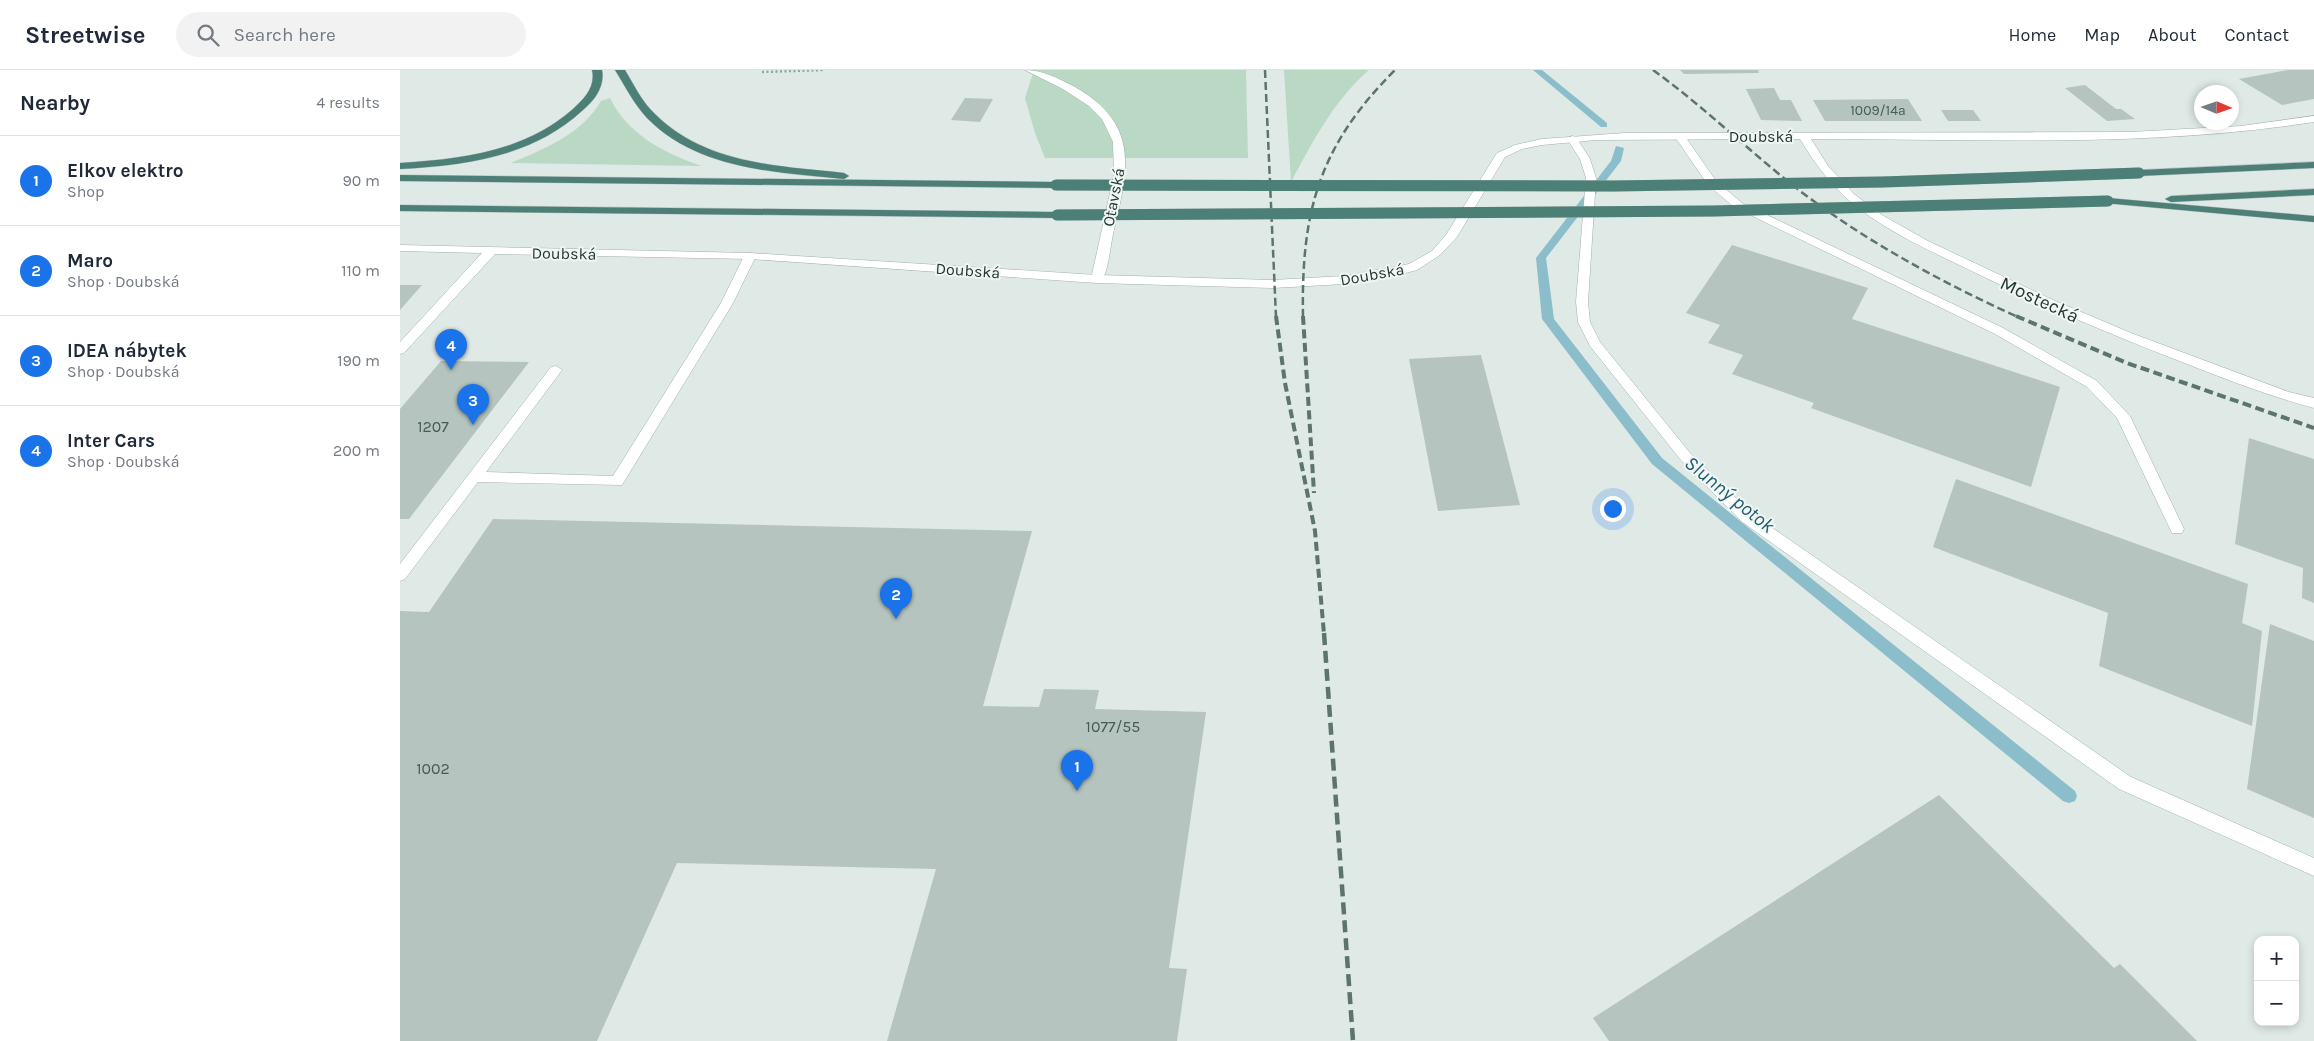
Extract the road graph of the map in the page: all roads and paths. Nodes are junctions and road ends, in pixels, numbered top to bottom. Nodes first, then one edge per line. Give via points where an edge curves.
1 (597, 70) edge
2 (620, 70) edge
3 (823, 70) edge
4 (1030, 70) edge
5 (762, 72) dead end
6 (2314, 119) edge
7 (1804, 136) junction
8 (1680, 137) junction
9 (1572, 139) junction
10 (2314, 165) edge
11 (400, 166) edge
12 (400, 178) edge
13 (934, 185) junction
14 (2314, 192) edge
15 (2168, 203) junction
16 (400, 208) edge
17 (2314, 219) edge
18 (400, 248) edge
19 (490, 252) junction
20 (750, 256) junction
21 (1097, 279) junction
22 (400, 350) edge
23 (556, 370) dead end
24 (2314, 403) edge
25 (474, 477) junction
26 (2177, 530) dead end
27 (400, 575) edge
28 (2314, 867) edge

1 - 11 highway via 599,75 588,100 547,135 510,151 475,160
2 - 13 highway via 652,118 675,138 698,149 732,161 786,170
3 - 5 path
4 - 21 street, Otavská via 1060,83 1100,110 1115,132 1120,147 1120,168
6 - 7 street, Doubská via 2264,128 2115,136
7 - 8 street, Doubská
7 - 24 street, Mostecká via 1824,169 1850,196 1908,236 2095,324
8 - 9 street, Doubská
8 - 26 street via 1712,183 1738,205 1999,331 2092,384 2123,416
9 - 21 street, Doubská via 1545,140 1513,147 1501,155 1451,236 1436,253 1413,267 1363,278 1303,283
9 - 28 street, bridge via 1585,159 1591,178 1582,302 1584,322 1594,343 1685,456 1746,517 2125,783
10 - 13 highway, bridge via 1873,182 1614,186
12 - 13 highway
14 - 15 highway
15 - 16 highway, bridge via 2108,201 1895,209 1636,213 1057,215
15 - 17 highway
18 - 19 street, Doubská
19 - 20 street, Doubská
19 - 22 street
20 - 21 street, Doubská
20 - 25 street via 728,303 617,481
23 - 25 street
25 - 27 street

